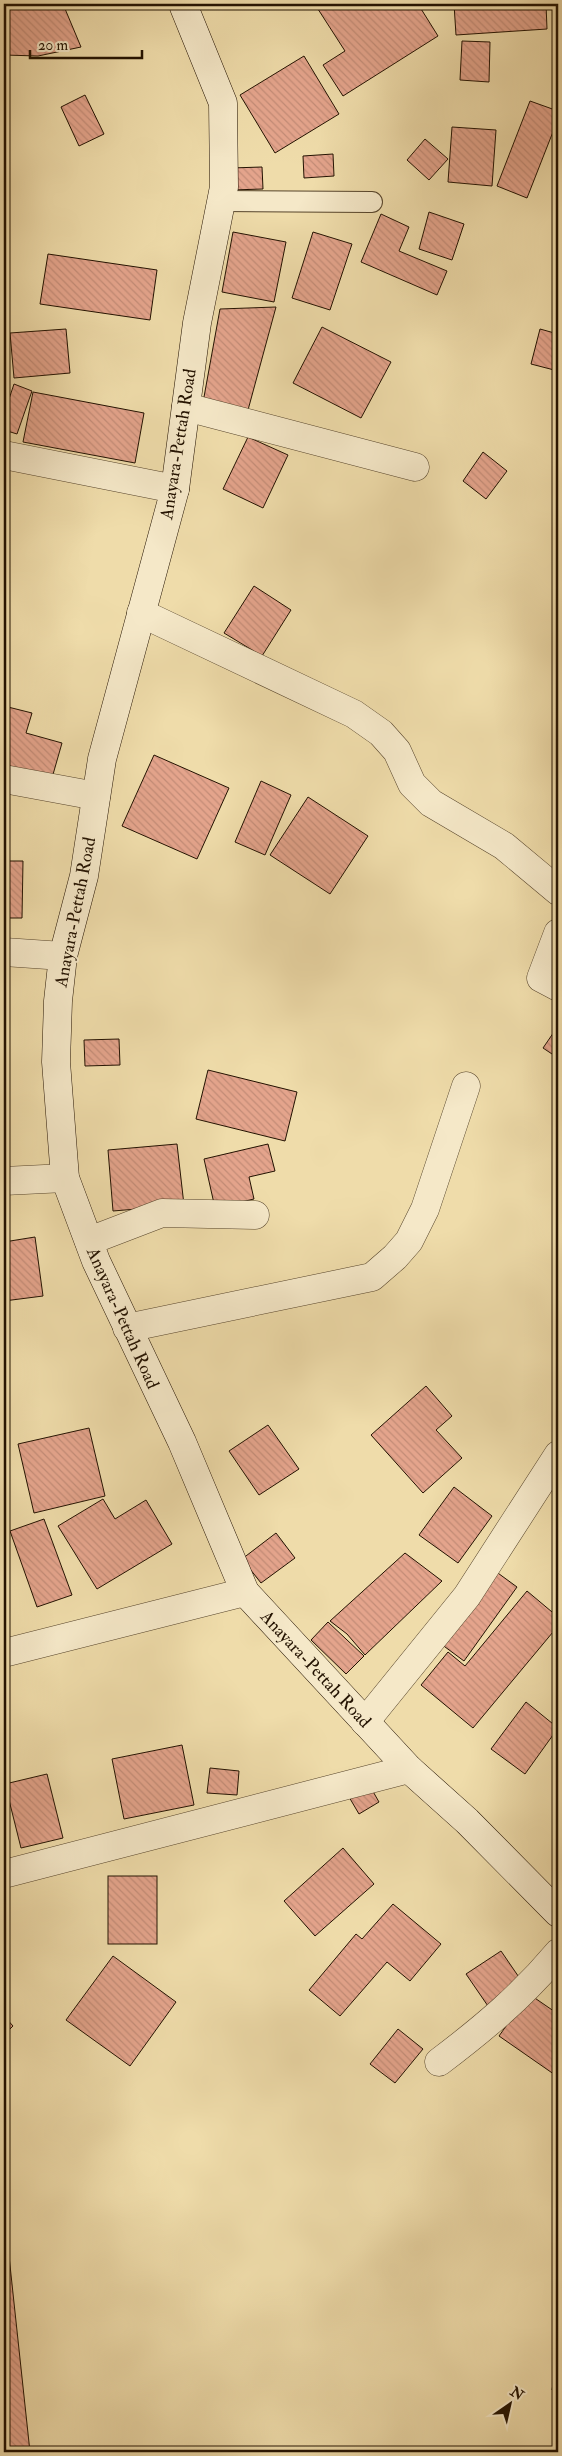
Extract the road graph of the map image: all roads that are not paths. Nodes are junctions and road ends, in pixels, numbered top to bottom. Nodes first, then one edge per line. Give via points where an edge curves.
1 (185, 5) edge
2 (221, 200) junction
3 (372, 202) dead end
4 (186, 407) junction
5 (4, 455) edge
6 (415, 467) dead end
7 (174, 489) junction
8 (140, 613) junction
9 (4, 779) edge
10 (96, 796) junction
11 (558, 891) edge
12 (558, 933) edge
13 (4, 952) edge
14 (63, 956) junction
15 (558, 987) edge
16 (466, 1086) dead end
17 (65, 1178) junction
18 (4, 1181) edge
19 (255, 1215) dead end
20 (89, 1241) junction
21 (127, 1328) junction
22 (558, 1455) edge
23 (245, 1592) junction
24 (4, 1653) edge
25 (365, 1722) junction
26 (409, 1769) junction
27 (4, 1874) edge
28 (558, 1913) edge
29 (558, 1954) edge
30 (439, 2062) dead end

1 - 2 street, Anayara-Pettah Road via 223,103 224,188
2 - 3 lane
2 - 4 street, Anayara-Pettah Road via 197,323
4 - 6 street
4 - 7 street, Anayara-Pettah Road
5 - 7 street
7 - 8 street, Anayara-Pettah Road
8 - 10 street, Anayara-Pettah Road via 102,759
8 - 11 street via 354,714 381,733 397,751 412,784 431,803 504,846
9 - 10 street
10 - 14 street, Anayara-Pettah Road via 84,876
12 - 15 street via 541,978
13 - 14 street
14 - 17 street, Anayara-Pettah Road via 56,1062
16 - 21 street via 425,1208 409,1241 372,1277
17 - 18 street
17 - 20 street, Anayara-Pettah Road
19 - 20 street via 162,1213
20 - 21 street, Anayara-Pettah Road
21 - 23 street, Anayara-Pettah Road via 182,1442
22 - 25 street via 467,1596
23 - 24 street
23 - 25 street, Anayara-Pettah Road
25 - 26 street, Anayara-Pettah Road
26 - 27 street
26 - 28 street, Anayara-Pettah Road via 467,1821
29 - 30 street via 495,2019

